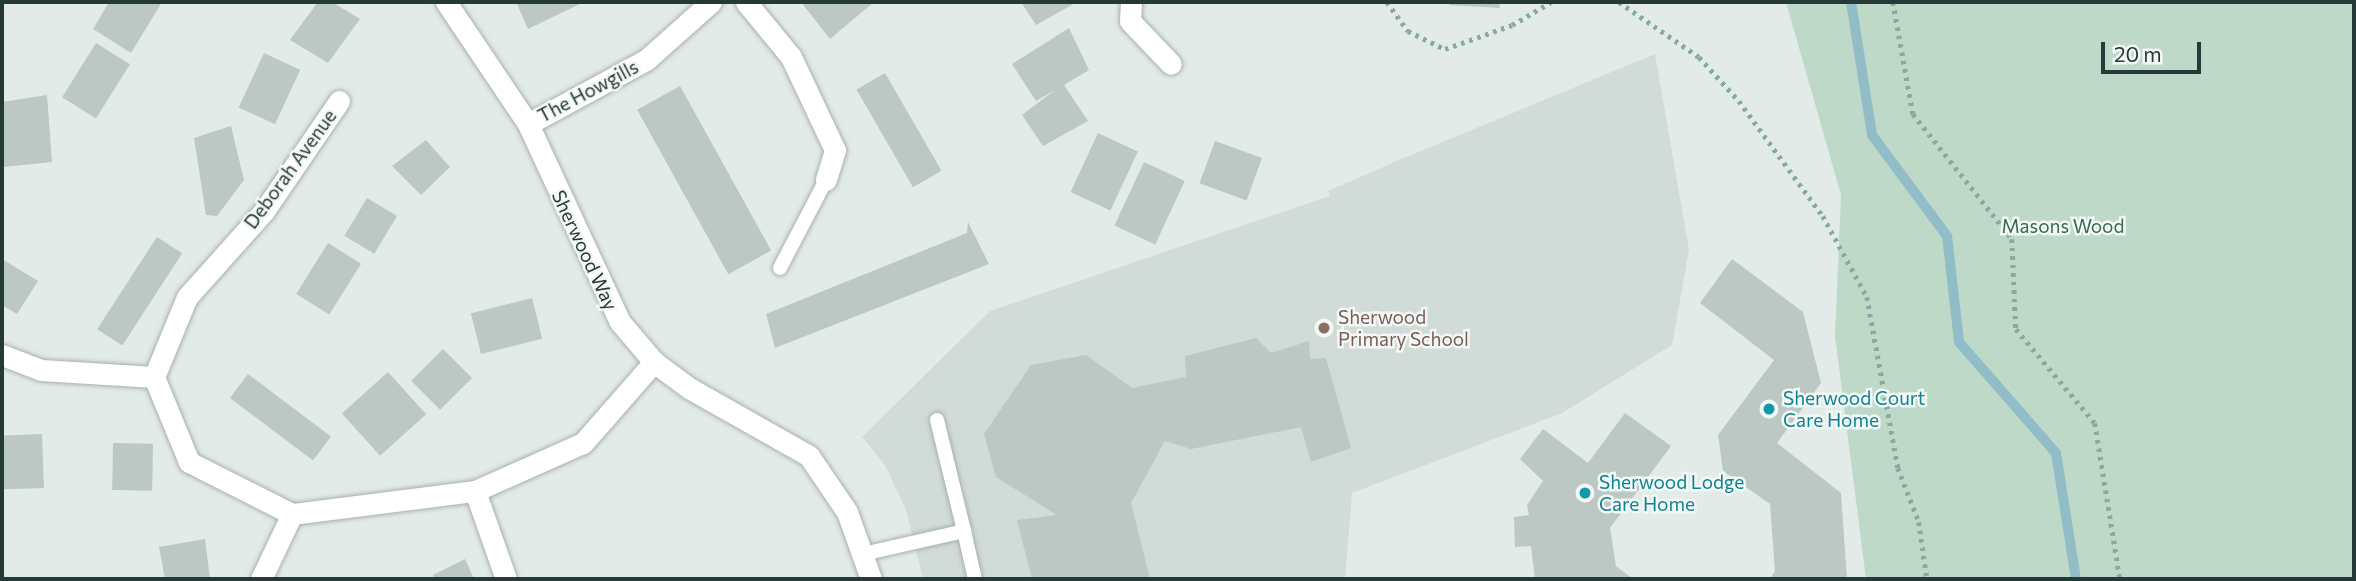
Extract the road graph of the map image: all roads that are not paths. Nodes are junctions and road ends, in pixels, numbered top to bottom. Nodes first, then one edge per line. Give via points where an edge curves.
1 (446, 2) edge
2 (711, 2) edge
3 (746, 2) edge
4 (1131, 2) edge
5 (1171, 64) dead end
6 (339, 101) dead end
7 (528, 124) junction
8 (826, 180) joint
9 (780, 268) dead end
10 (2, 355) edge
11 (654, 362) junction
12 (153, 377) junction
13 (937, 420) dead end
14 (475, 491) junction
15 (292, 514) junction
16 (964, 531) junction
17 (863, 554) junction
18 (261, 579) edge
19 (506, 579) edge
20 (871, 579) edge
21 (975, 579) edge

1 - 7 street, Sherwood Way
2 - 7 street, The Howgills via 646,60
3 - 8 street via 791,57 835,150
4 - 5 street via 1130,21
6 - 12 street, Deborah Avenue via 264,211 187,297
7 - 11 street, Sherwood Way via 592,273 620,322
8 - 9 lane
10 - 12 street via 41,370
11 - 14 street via 583,443
11 - 17 street, Sherwood Way via 809,456 847,512
12 - 15 street via 189,462
13 - 16 lane
14 - 15 street
14 - 19 street
15 - 18 street
16 - 17 lane
16 - 21 lane
17 - 20 street, Sherwood Way

